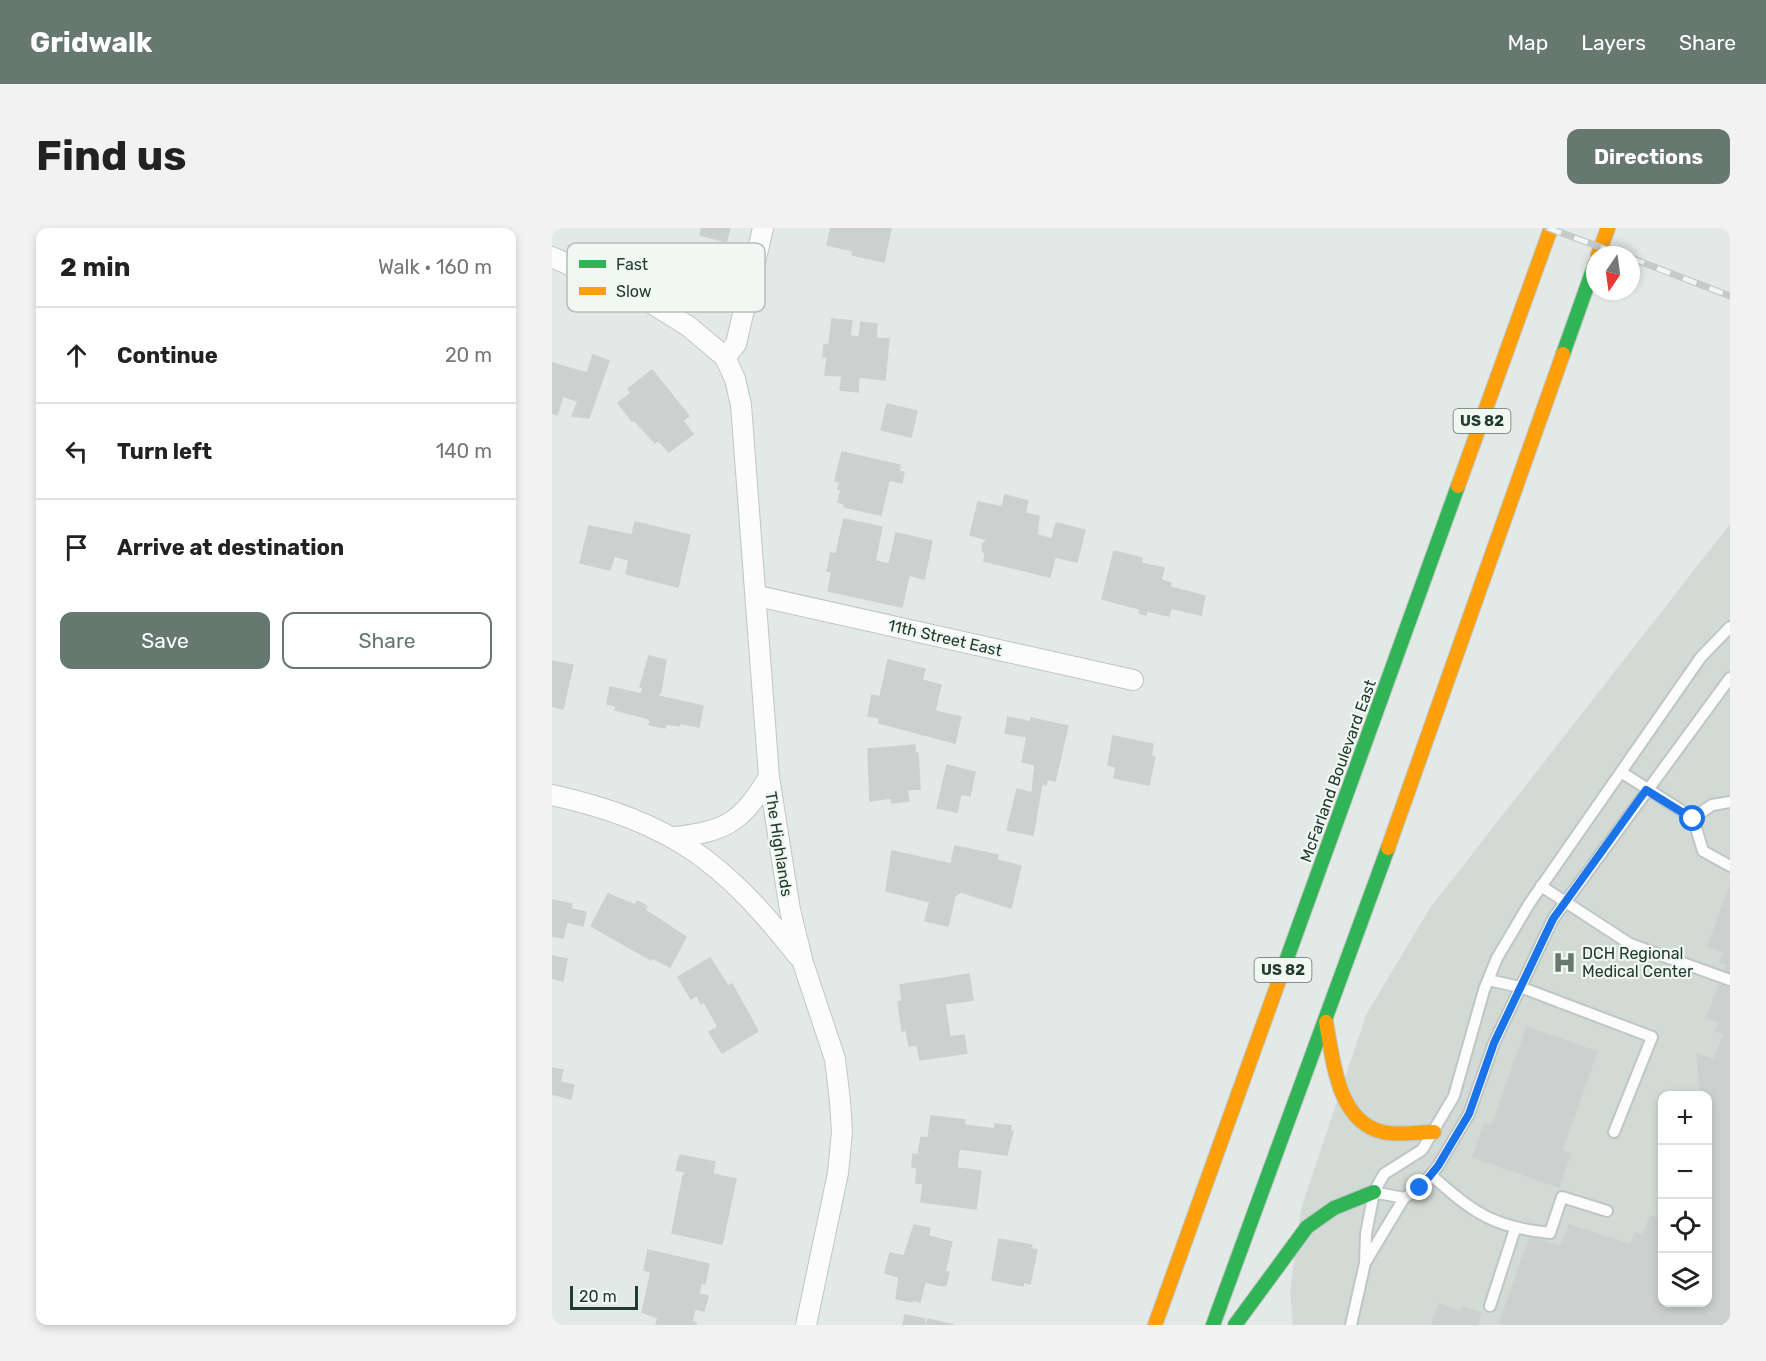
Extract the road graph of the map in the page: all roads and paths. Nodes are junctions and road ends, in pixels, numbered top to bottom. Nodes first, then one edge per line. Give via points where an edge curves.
1 (763, 228) edge
2 (1551, 228) edge
3 (1608, 228) edge
4 (760, 243) edge
5 (1601, 246) edge
6 (552, 257) edge
7 (567, 264) edge
8 (1586, 289) edge
9 (666, 312) edge
10 (743, 312) edge
11 (725, 357) junction
12 (758, 596) junction
13 (1730, 627) edge
14 (1730, 678) edge
15 (1133, 680) dead end
16 (1621, 772) junction
17 (769, 777) junction
18 (1646, 790) junction
19 (552, 795) edge
20 (1730, 802) edge
21 (1693, 819) junction
22 (675, 837) junction
23 (1730, 866) edge
24 (1541, 886) junction
25 (1564, 902) junction
26 (803, 963) junction
27 (1488, 980) junction
28 (1730, 980) edge
29 (1520, 987) junction
30 (1326, 1022) junction
31 (1434, 1132) junction
32 (1614, 1132) dead end
33 (1431, 1175) junction
34 (1374, 1192) junction
35 (1404, 1198) junction
36 (1607, 1211) dead end
37 (1515, 1229) junction
38 (1365, 1263) junction
39 (1490, 1306) dead end
40 (806, 1325) edge
41 (1155, 1325) edge
42 (1213, 1325) edge
43 (1235, 1325) edge
44 (1351, 1325) edge

1 - 4 street
2 - 41 highway, McFarland Boulevard East / US 82
3 - 5 highway
6 - 7 street, The Highlands
8 - 30 highway, US 82
9 - 11 street, The Highlands
10 - 11 street via 736,344
11 - 12 street, The Highlands via 741,405
12 - 15 street, 11th Street East
12 - 17 street, The Highlands
13 - 16 lane via 1701,657
14 - 18 lane
16 - 18 lane
16 - 24 lane
17 - 22 street via 737,820 715,831
17 - 26 street, The Highlands via 790,910
18 - 21 lane
18 - 25 lane
19 - 22 street via 596,805
20 - 21 lane via 1712,805
21 - 23 lane via 1703,851
22 - 26 street via 705,857 762,910
24 - 25 lane
24 - 27 lane
25 - 28 lane via 1630,944
25 - 29 lane
26 - 40 street, The Highlands via 835,1059 842,1132 838,1173
27 - 29 lane
27 - 31 lane via 1454,1096
29 - 32 lane via 1652,1037
29 - 33 lane via 1494,1043 1469,1114
30 - 31 highway via 1336,1077 1354,1117 1374,1130
30 - 42 highway, US 82
31 - 34 lane via 1422,1150 1384,1174
33 - 35 lane
33 - 37 lane via 1471,1210
34 - 35 lane
34 - 38 lane
34 - 43 highway via 1334,1208 1307,1227
35 - 38 lane
36 - 37 lane via 1562,1197 1550,1233
37 - 39 lane
38 - 44 lane

